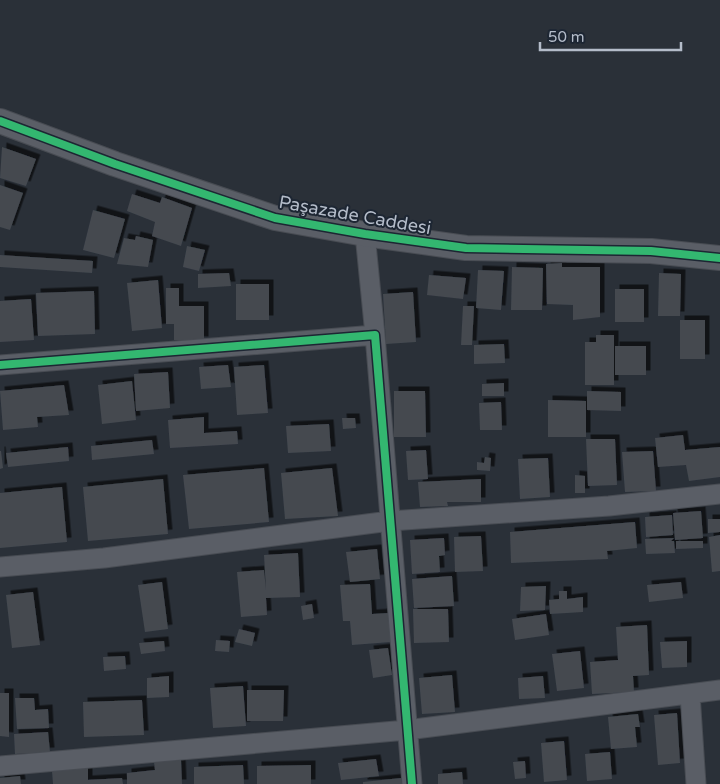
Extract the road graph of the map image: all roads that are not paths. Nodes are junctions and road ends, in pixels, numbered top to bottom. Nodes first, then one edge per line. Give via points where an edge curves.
1 (0, 121) edge
2 (365, 234) junction
3 (720, 258) edge
4 (375, 335) junction
5 (0, 366) edge
6 (720, 494) edge
7 (390, 521) junction
8 (0, 567) edge
9 (720, 690) edge
10 (690, 694) junction
11 (406, 730) junction
12 (0, 766) edge
13 (412, 784) edge
14 (696, 784) edge

1 - 2 street, Paşazade Caddesi via 276,218
2 - 3 street, Paşazade Caddesi via 466,248 651,251
2 - 4 street
4 - 5 street
4 - 7 street
6 - 7 street via 609,506
7 - 8 street via 104,558
7 - 11 street
9 - 10 street
10 - 11 street
10 - 14 street
11 - 12 street
11 - 13 street

